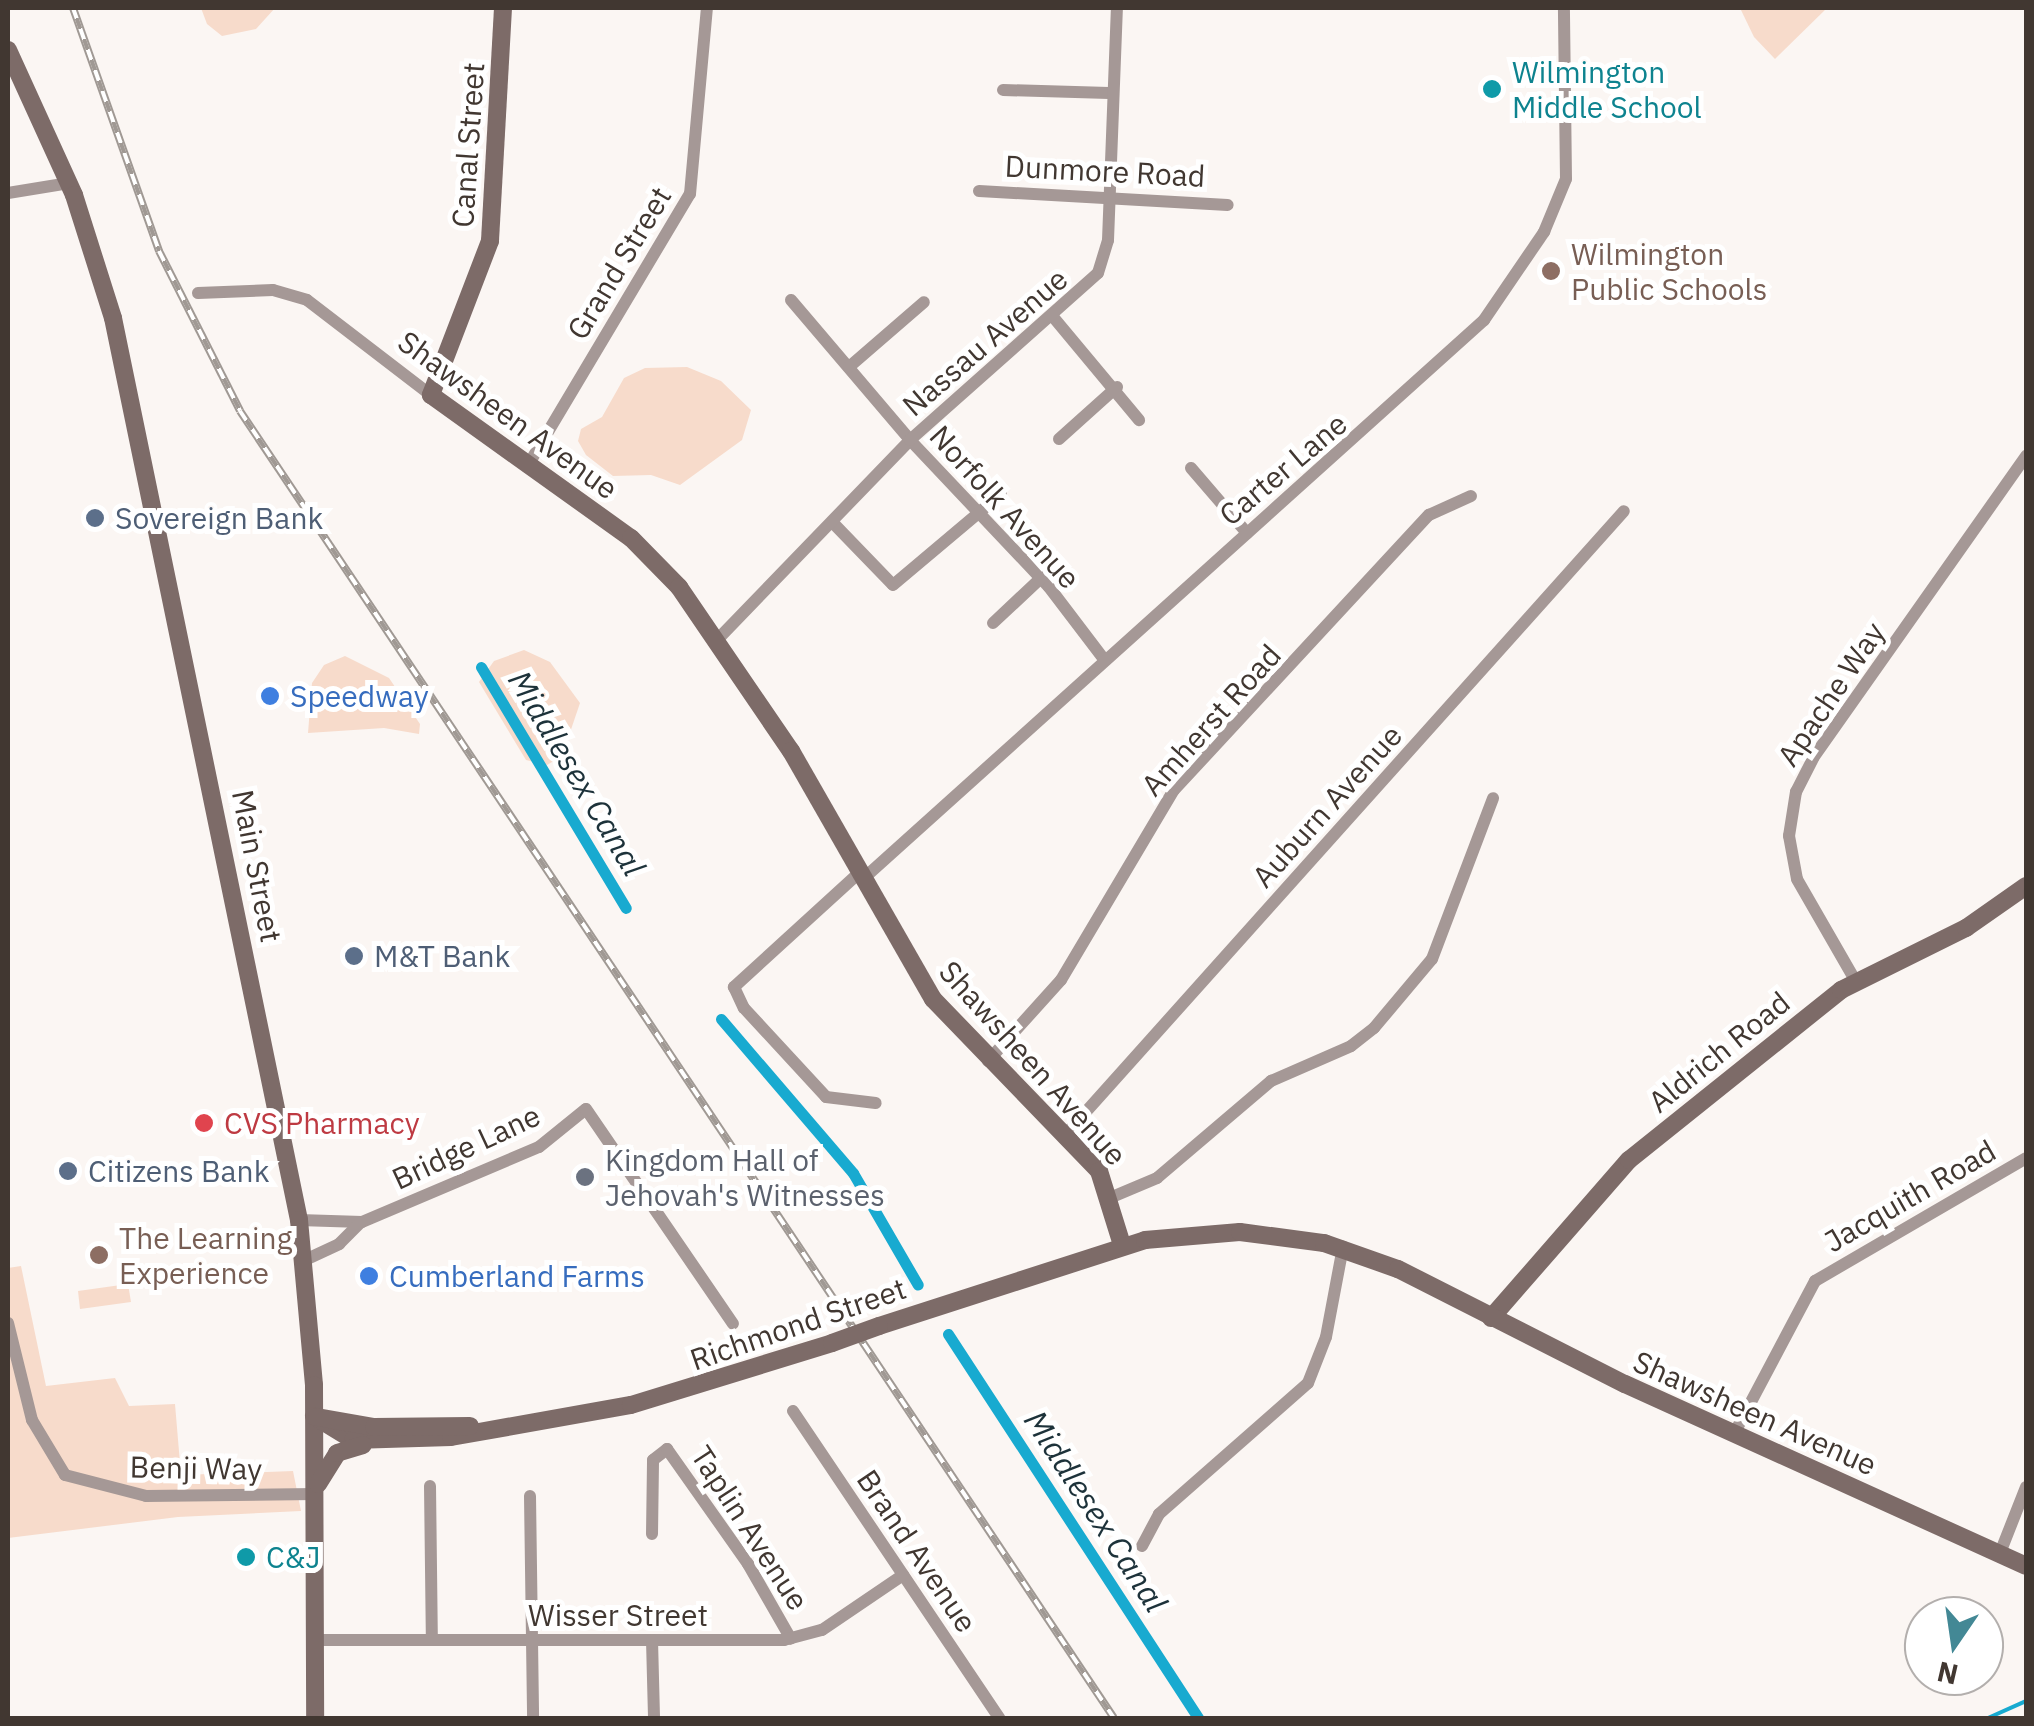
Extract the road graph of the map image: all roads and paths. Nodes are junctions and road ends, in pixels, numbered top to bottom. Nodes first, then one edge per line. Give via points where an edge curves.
1 (503, 8) edge
2 (707, 8) edge
3 (1116, 8) edge
4 (1564, 8) edge
5 (8, 50) edge
6 (1004, 90) dead end
7 (1109, 93) junction
8 (68, 182) junction
9 (979, 192) dead end
10 (8, 193) edge
11 (1108, 195) junction
12 (1228, 205) dead end
13 (198, 293) dead end
14 (791, 300) dead end
15 (924, 302) dead end
16 (1054, 318) junction
17 (848, 366) junction
18 (1117, 387) junction
19 (432, 395) junction
20 (1140, 420) dead end
21 (910, 440) junction
22 (1059, 440) dead end
23 (2026, 456) edge
24 (527, 468) junction
25 (1191, 468) dead end
26 (1001, 494) dead end
27 (1472, 496) dead end
28 (1624, 511) dead end
29 (977, 514) junction
30 (834, 525) junction
31 (1247, 533) junction
32 (1041, 578) junction
33 (994, 624) dead end
34 (718, 640) junction
35 (1103, 658) junction
36 (1493, 798) dead end
37 (862, 876) junction
38 (2026, 886) edge
39 (1855, 980) junction
40 (988, 1062) junction
41 (876, 1103) dead end
42 (1066, 1134) junction
43 (2026, 1158) edge
44 (1112, 1197) junction
45 (298, 1220) junction
46 (362, 1222) junction
47 (1122, 1245) junction
48 (1342, 1247) junction
49 (305, 1260) junction
50 (1492, 1318) junction
51 (8, 1322) edge
52 (732, 1324) dead end
53 (793, 1411) dead end
54 (314, 1416) junction
55 (486, 1428) junction
56 (1734, 1434) junction
57 (380, 1443) junction
58 (430, 1486) dead end
59 (2026, 1487) edge
60 (314, 1494) junction
61 (530, 1496) dead end
62 (652, 1534) dead end
63 (1142, 1546) dead end
64 (2000, 1553) junction
65 (2026, 1566) edge
66 (903, 1575) junction
67 (314, 1640) junction
68 (432, 1640) junction
69 (530, 1640) junction
70 (652, 1640) junction
71 (790, 1640) junction
72 (314, 1718) edge
73 (532, 1718) edge
74 (654, 1718) edge
75 (999, 1718) edge

1 - 19 main road, Canal Street via 490,241
2 - 24 street, Grand Street via 690,194
3 - 7 street, Nassau Avenue
4 - 31 street, Carter Lane via 1568,164 1537,244 1455,351
5 - 8 main road, Main Street
6 - 7 street
7 - 11 street, Nassau Avenue
8 - 10 street
8 - 45 main road, Main Street via 107,294 146,452
9 - 11 street, Dunmore Road
11 - 12 street, Dunmore Road
11 - 16 street, Nassau Avenue via 1103,264
13 - 19 street, Shawsheen Avenue via 273,290 307,300
14 - 17 street, Norfolk Avenue
15 - 17 street
16 - 18 street
16 - 21 street, Nassau Avenue
17 - 21 street, Norfolk Avenue
18 - 20 street
18 - 22 street
19 - 24 main road, Shawsheen Avenue
21 - 29 street, Norfolk Avenue
21 - 30 street, Nassau Avenue
23 - 39 street, Apache Way via 1813,758 1796,792 1789,842 1797,879
24 - 34 main road, Shawsheen Avenue via 643,548
25 - 31 street
26 - 29 street
27 - 40 street, Amherst Road via 1429,514 1174,790 1061,980
28 - 42 street, Auburn Avenue
29 - 30 street via 892,585
29 - 32 street, Norfolk Avenue
30 - 34 street, Nassau Avenue
31 - 35 street, Carter Lane
32 - 33 street
32 - 35 street, Norfolk Avenue
34 - 37 main road, Shawsheen Avenue
35 - 37 street, Carter Lane
36 - 44 street via 1432,959 1374,1028 1352,1046 1270,1081 1157,1178
37 - 40 main road, Shawsheen Avenue via 921,982
37 - 41 street via 734,987 761,1028 826,1097
38 - 39 main road, Aldrich Road via 1966,928
39 - 50 main road, Aldrich Road via 1615,1172
40 - 42 main road, Shawsheen Avenue
42 - 44 main road, Shawsheen Avenue
43 - 56 street, Jacquith Road via 1814,1281
44 - 47 main road, Shawsheen Avenue
45 - 46 street, Bridge Lane
45 - 49 main road, Main Street
46 - 49 street, Bridge Lane via 339,1244
46 - 52 street, Bridge Lane via 539,1147 586,1109
47 - 48 main road, Shawsheen Avenue via 1240,1232
47 - 55 main road, Richmond Street, bridge via 630,1405
48 - 50 main road, Shawsheen Avenue
48 - 63 street via 1322,1356 1308,1382 1168,1505
49 - 54 main road, Main Street
50 - 56 main road, Shawsheen Avenue
51 - 60 street, Benji Way via 32,1420 64,1475 146,1496
53 - 66 street, Brand Avenue
54 - 55 main road, Richmond Street via 374,1427
54 - 57 main road, Richmond Street via 334,1434
54 - 60 main road, Main Street
55 - 57 main road, Richmond Street
56 - 64 main road, Shawsheen Avenue
57 - 60 main road via 337,1454
58 - 68 street
59 - 64 street
60 - 67 main road, Main Street
61 - 69 street
62 - 71 street, Taplin Avenue via 652,1467 663,1448 674,1452 696,1484
64 - 65 main road, Shawsheen Avenue
66 - 71 street, Wisser Street via 822,1630
66 - 75 street, Brand Avenue
67 - 68 street, Wisser Street
67 - 72 main road, Main Street
68 - 69 street, Wisser Street
69 - 70 street, Wisser Street
69 - 73 street
70 - 71 street, Wisser Street
70 - 74 street

